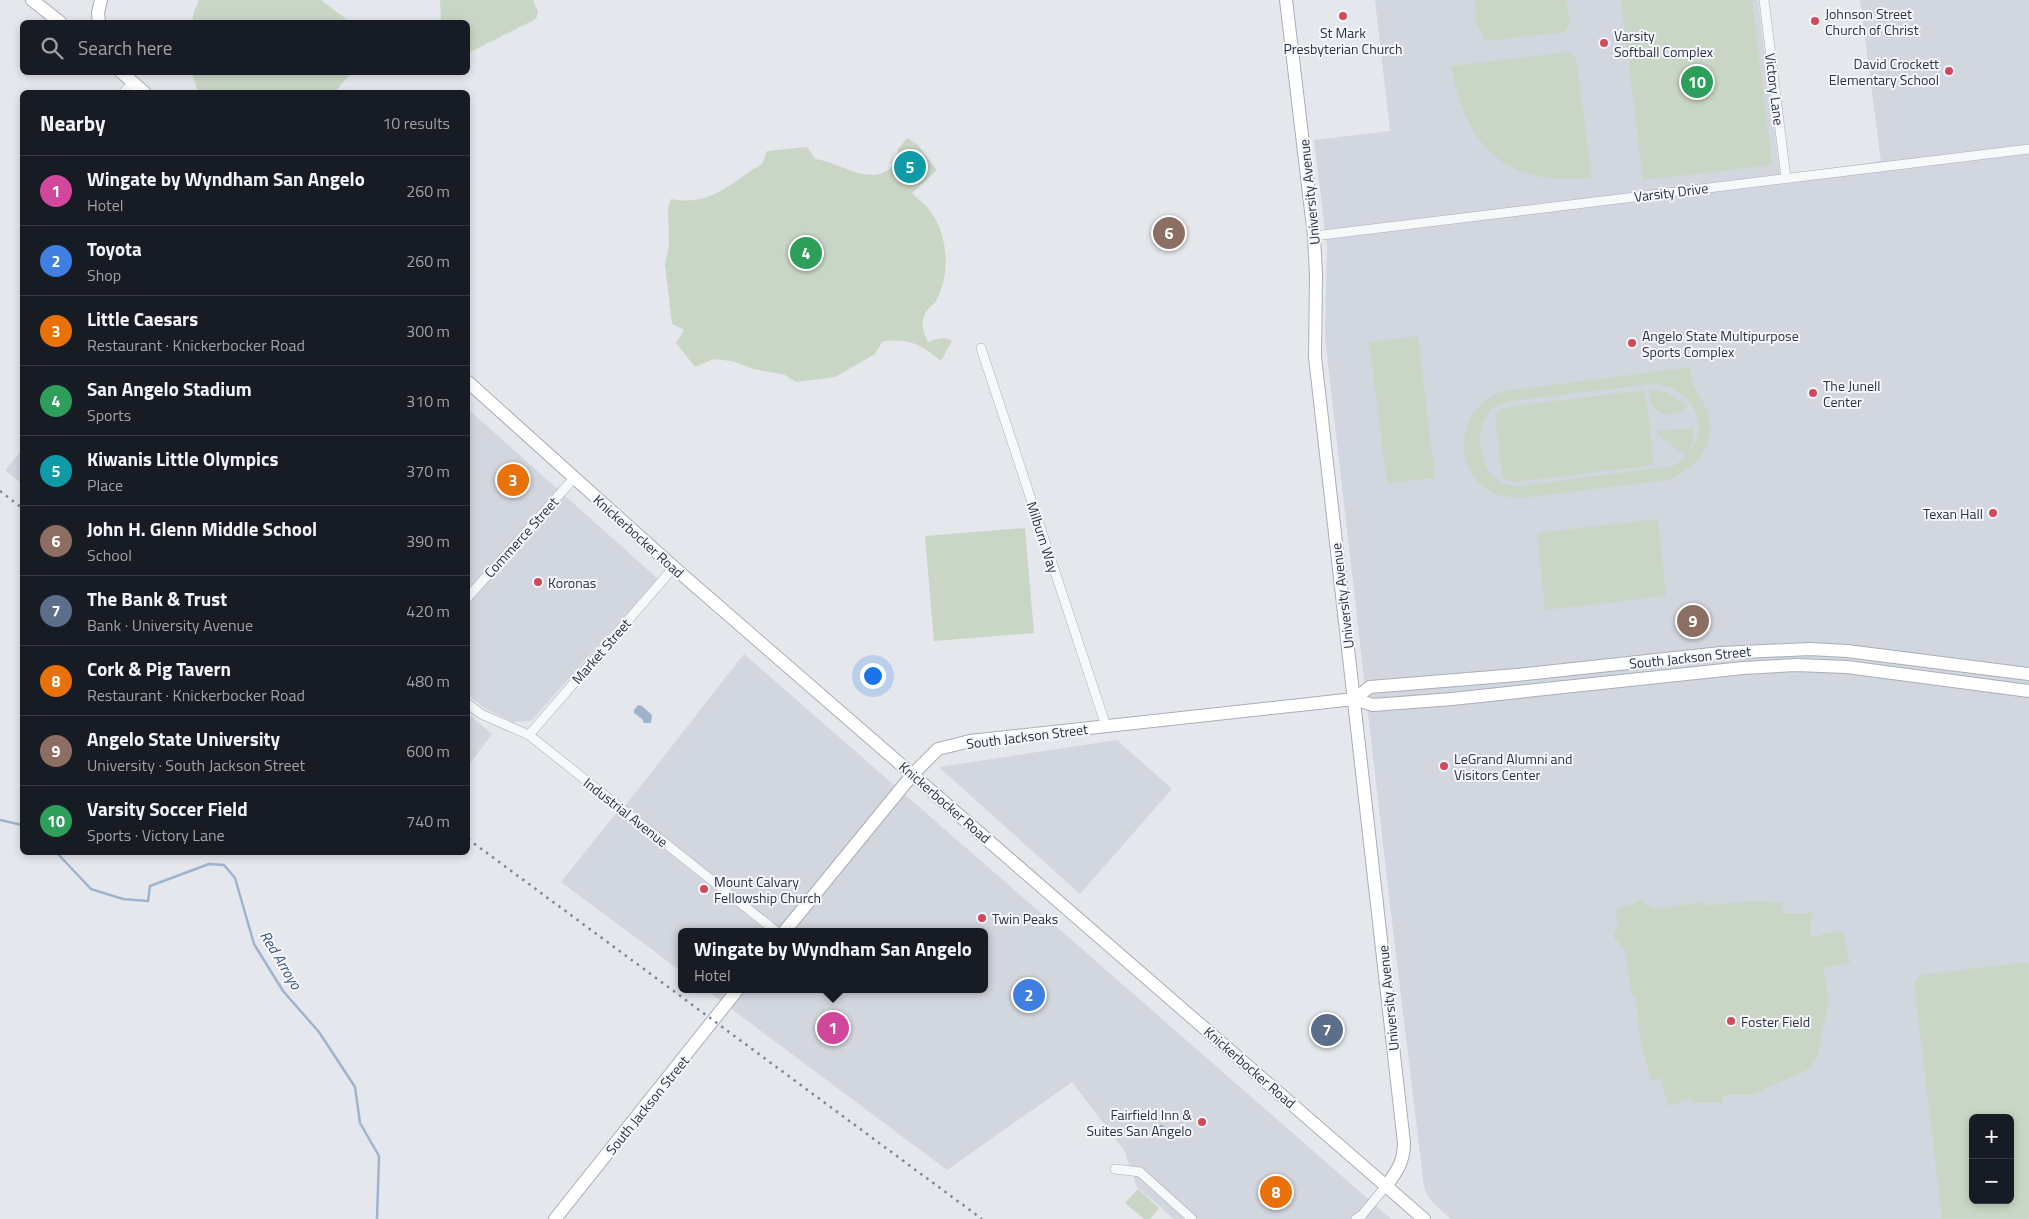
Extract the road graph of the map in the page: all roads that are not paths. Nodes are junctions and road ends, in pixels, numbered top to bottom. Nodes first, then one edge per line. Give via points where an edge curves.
1 (32, 0) edge
2 (101, 0) edge
3 (1286, 0) edge
4 (1764, 0) edge
5 (57, 20) edge
6 (99, 20) edge
7 (122, 75) edge
8 (129, 88) edge
9 (2029, 148) edge
10 (1786, 178) junction
11 (1314, 236) junction
12 (981, 348) dead end
13 (470, 384) edge
14 (575, 477) junction
15 (674, 567) junction
16 (470, 595) edge
17 (2029, 674) edge
18 (2029, 691) edge
19 (1354, 699) junction
20 (470, 706) edge
21 (1106, 726) junction
22 (528, 735) junction
23 (913, 774) junction
24 (772, 928) edge
25 (787, 928) edge
26 (735, 993) edge
27 (1115, 1169) dead end
28 (1386, 1186) junction
29 (555, 1219) edge
30 (1192, 1219) edge
31 (1356, 1219) edge
32 (1424, 1219) edge

1 - 5 street
2 - 6 street
3 - 11 street, University Avenue
4 - 10 street, Victory Lane
7 - 8 street
9 - 10 street, Varsity Drive
10 - 11 street, Varsity Drive
11 - 19 street, University Avenue via 1315,357
12 - 21 street, Milburn Way
13 - 14 street, Knickerbocker Road
14 - 15 street, Knickerbocker Road
14 - 16 street, Commerce Street
15 - 22 street, Market Street
15 - 23 street, Knickerbocker Road
17 - 19 street, South Jackson Street via 1847,651 1764,650 1370,687
18 - 19 street, South Jackson Street via 1856,668 1796,665 1394,704 1373,705
19 - 21 street, South Jackson Street
19 - 28 street, University Avenue via 1404,1142 1404,1155 1398,1171
20 - 22 street, Industrial Avenue via 481,714
21 - 23 street, South Jackson Street via 970,741 938,749
22 - 24 street, Industrial Avenue
23 - 25 street, South Jackson Street
23 - 28 street, Knickerbocker Road
26 - 29 street, South Jackson Street
27 - 30 street via 1140,1172
28 - 31 street
28 - 32 street, Knickerbocker Road

